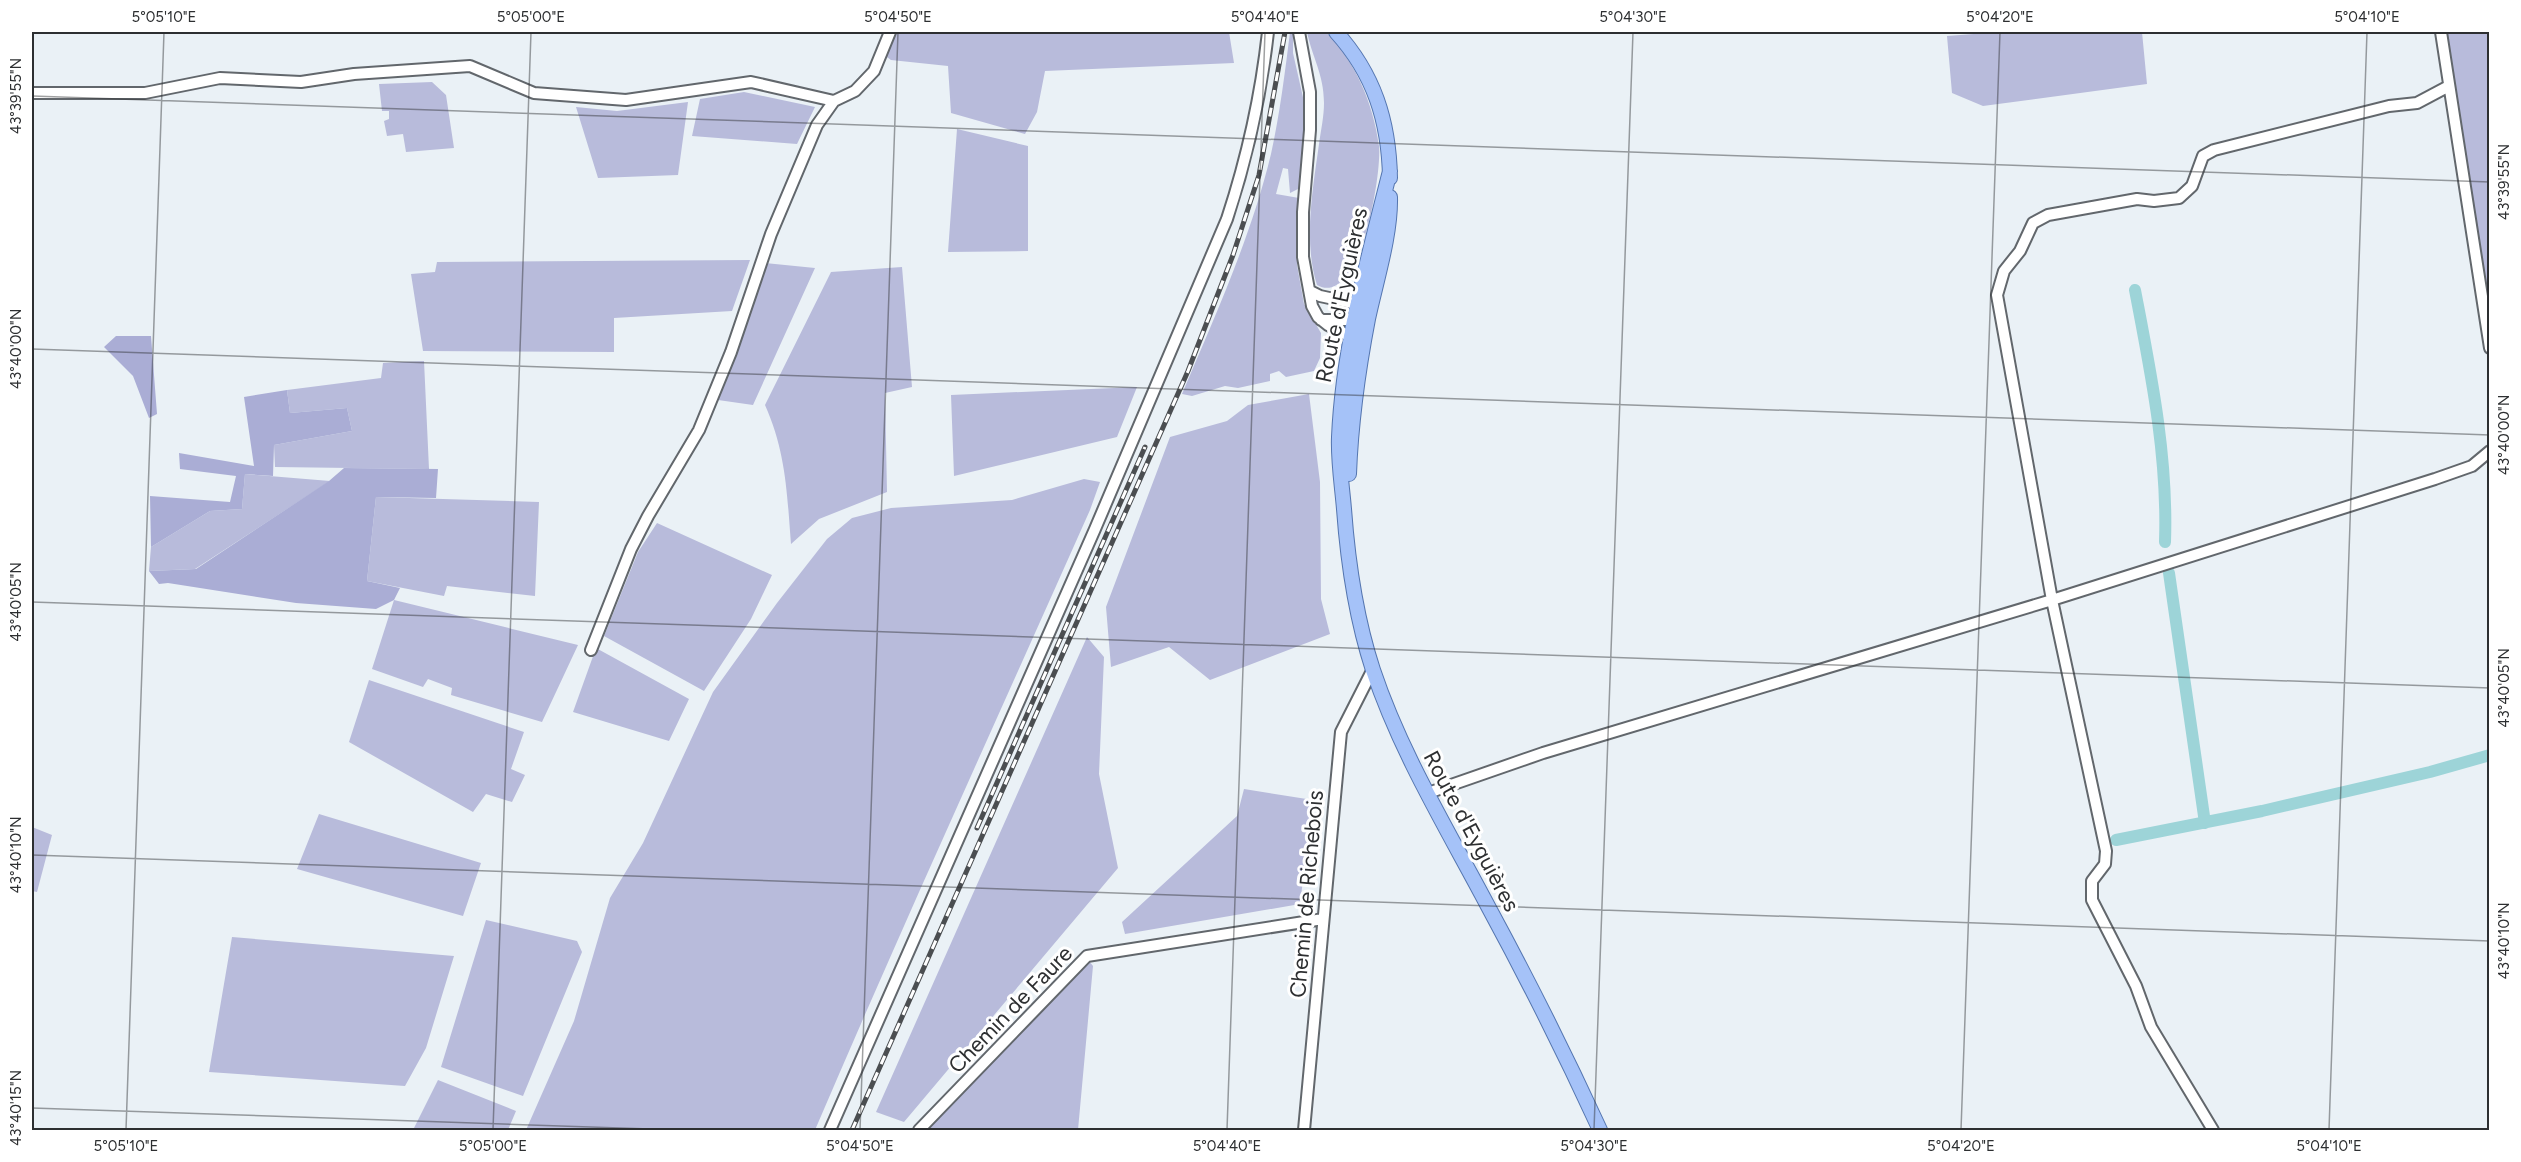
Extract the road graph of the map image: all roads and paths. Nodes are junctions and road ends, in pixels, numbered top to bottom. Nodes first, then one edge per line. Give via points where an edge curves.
1 (890, 32) edge
2 (1268, 32) edge
3 (1299, 32) edge
4 (1336, 32) edge
5 (2440, 32) edge
6 (2449, 86) junction
7 (32, 93) edge
8 (834, 101) junction
9 (1390, 171) junction
10 (1310, 291) junction
11 (1371, 305) junction
12 (1357, 313) junction
13 (1321, 320) junction
14 (1349, 336) junction
15 (2490, 348) edge
16 (1351, 422) junction
17 (2490, 451) edge
18 (1346, 537) junction
19 (2052, 600) junction
20 (591, 650) dead end
21 (1372, 669) junction
22 (1428, 793) junction
23 (1323, 919) junction
24 (830, 1131) edge
25 (918, 1131) edge
26 (1304, 1131) edge
27 (1600, 1131) edge
28 (2213, 1131) edge

1 - 8 street via 874,71 855,91
2 - 24 street via 1247,150 1227,219
3 - 10 street via 1310,92 1303,224 1303,257
4 - 9 main road, Route d'Eyguières via 1367,74 1378,101 1389,139
5 - 6 street
6 - 15 street
6 - 19 street via 2417,103 2389,106 2214,150 2203,156 2192,186 2179,198 2137,199 2048,215 2033,223 2020,251 2004,271 1997,295
7 - 8 street via 145,93 220,78 301,81 470,66 534,93 626,100 751,82
8 - 20 street via 817,125 771,234 731,352 699,430 631,549
9 - 11 main road, Route d'Eyguières via 1390,204
9 - 12 main road, Route d'Eyguières
10 - 12 street
10 - 13 street via 1312,306
11 - 12 street
11 - 16 main road, Route d'Eyguières
12 - 13 street
12 - 14 main road, Route d'Eyguières
12 - 16 street
13 - 14 street
14 - 18 main road, Route d'Eyguières via 1339,441
16 - 18 main road, Route d'Eyguières
17 - 19 street via 2472,466
18 - 21 main road, Route d'Eyguières via 1355,603
19 - 22 street via 1543,753
19 - 28 street via 2106,851 2105,864 2092,881 2092,900 2136,986 2151,1027
21 - 22 main road, Route d'Eyguières via 1390,717
21 - 23 street, Chemin de Richebois via 1341,732
22 - 27 main road, Route d'Eyguières via 1524,973
23 - 25 street, Chemin de Faure via 1087,956
23 - 26 street, Chemin de Richebois

